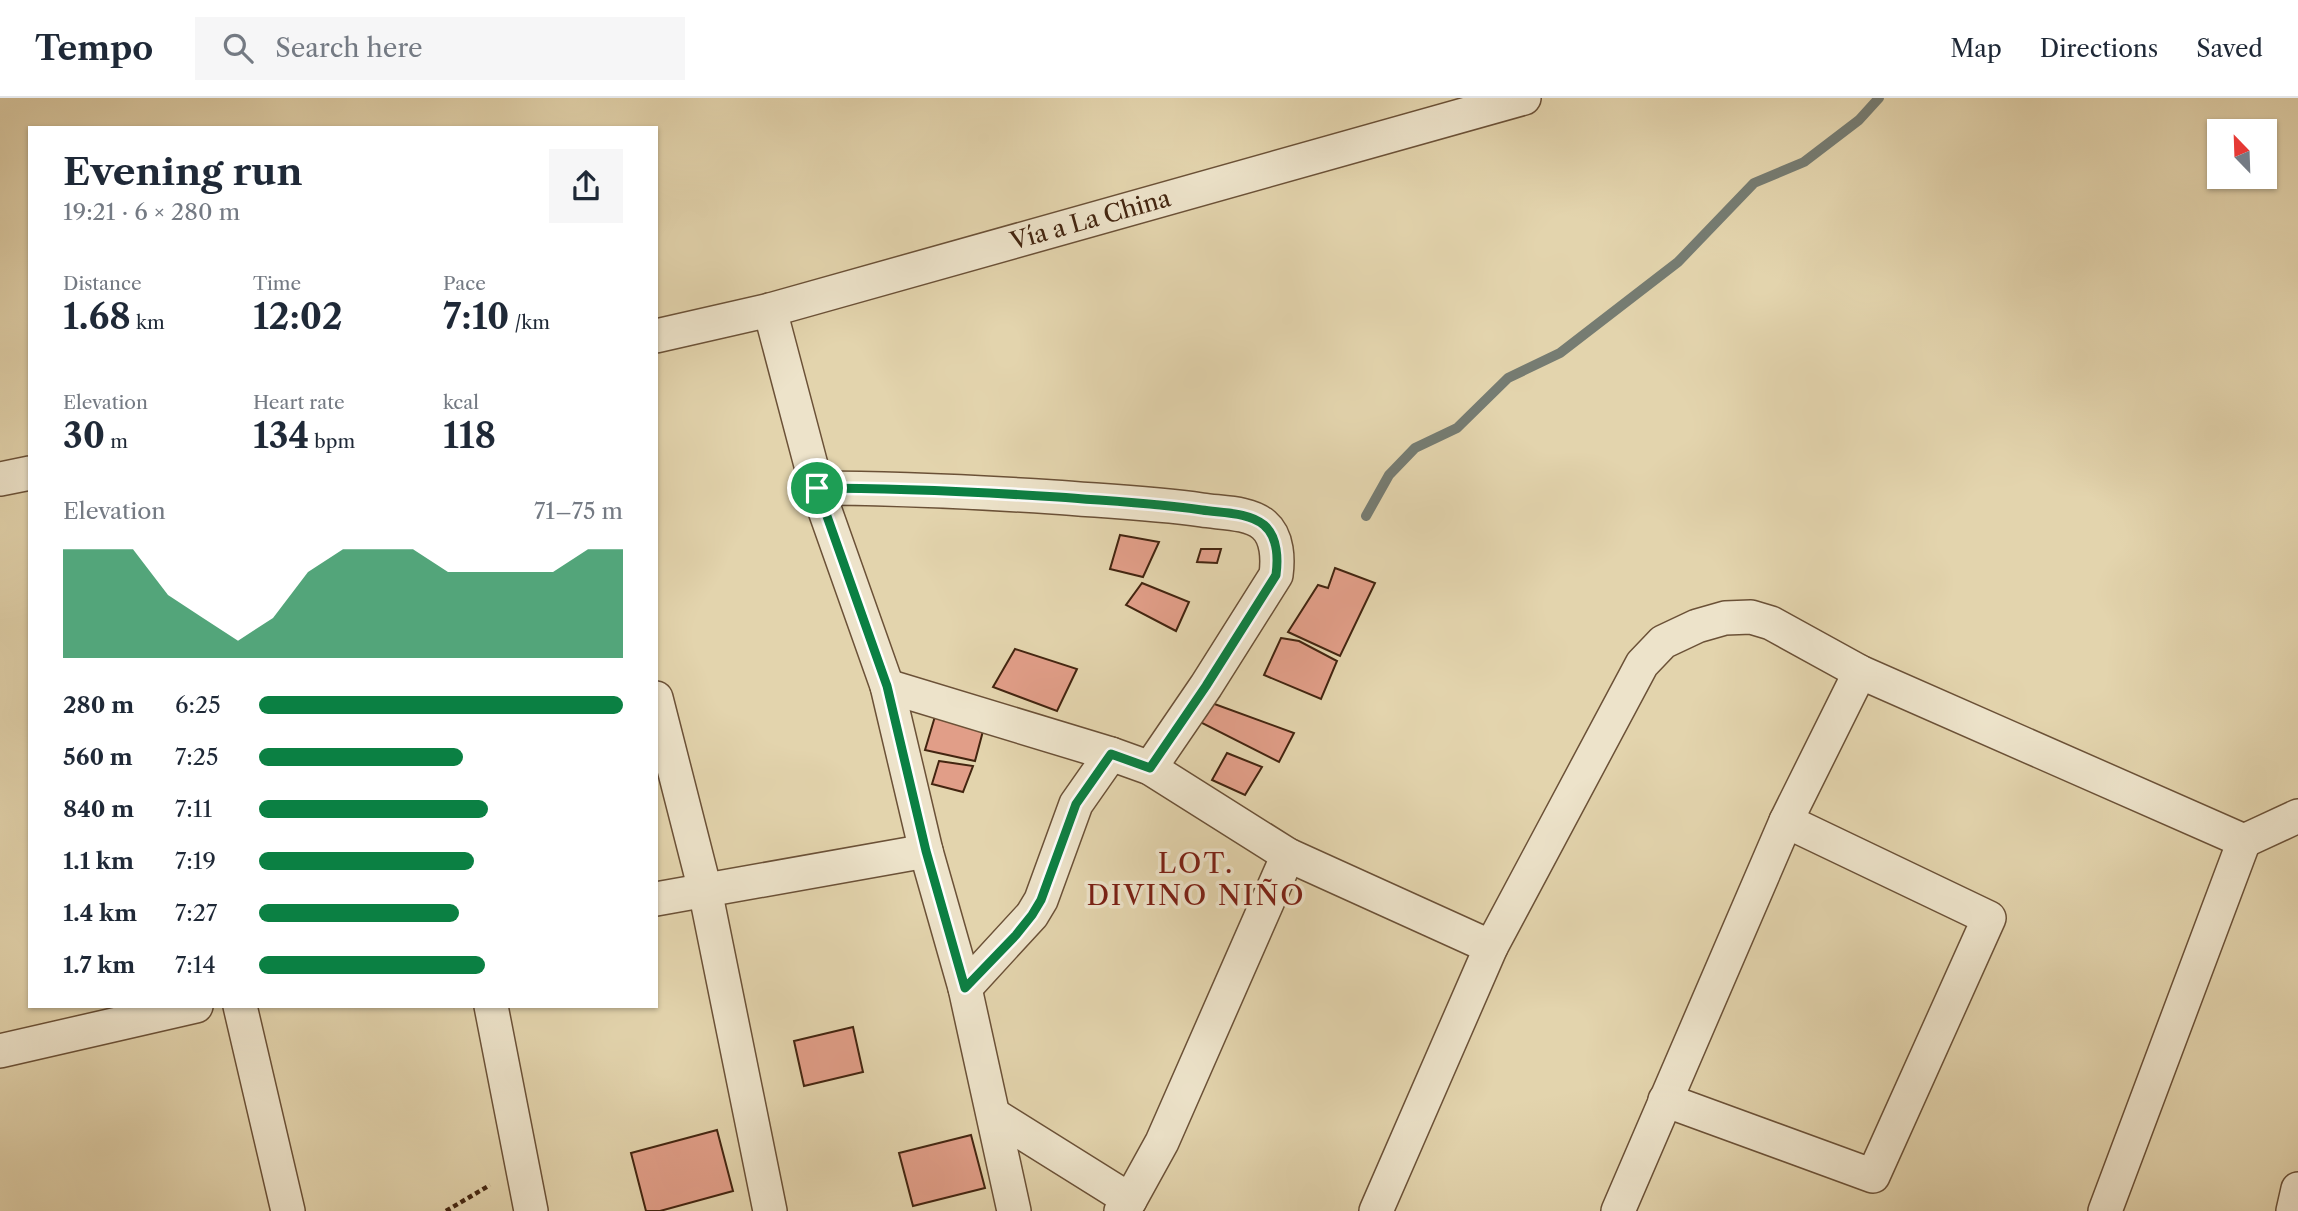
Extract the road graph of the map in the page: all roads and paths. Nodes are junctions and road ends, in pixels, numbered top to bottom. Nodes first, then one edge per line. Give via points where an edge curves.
1 (1524, 98) edge
2 (770, 310) junction
3 (658, 336) edge
4 (28, 473) edge
5 (0, 480) edge
6 (817, 488) junction
7 (1860, 672) junction
8 (887, 686) junction
9 (658, 706) edge
10 (1111, 754) junction
11 (1150, 768) junction
12 (2298, 816) edge
13 (1786, 821) junction
14 (2244, 841) junction
15 (926, 851) junction
16 (1288, 855) junction
17 (705, 890) junction
18 (658, 899) edge
19 (1491, 947) junction
20 (965, 988) junction
21 (187, 1008) edge
22 (240, 1008) edge
23 (491, 1008) edge
24 (0, 1051) edge
25 (1665, 1100) junction
26 (994, 1115) junction
27 (521, 1166) junction
28 (2298, 1189) edge
29 (1126, 1205) edge
30 (288, 1211) edge
31 (446, 1211) edge
32 (531, 1211) edge
33 (770, 1211) edge
34 (1014, 1211) edge
35 (1376, 1211) edge
36 (1618, 1211) edge
37 (2105, 1211) edge
38 (2293, 1211) edge

1 - 2 street, Vía a La China
2 - 3 street, Vía a La China
2 - 6 street
4 - 5 street
6 - 8 street
6 - 11 street via 923,488 1162,505 1246,517 1264,525 1276,550 1276,575
7 - 13 street
7 - 14 street
7 - 19 street via 1771,623 1751,617 1725,618 1663,642 1642,664
8 - 10 street
8 - 15 street
9 - 17 street
10 - 11 street
10 - 20 street via 1076,804 1032,915
11 - 16 street
12 - 14 street
13 - 25 street
13 - 25 street via 1989,918 1873,1176
14 - 37 street
15 - 17 street
15 - 20 street
16 - 19 street
16 - 29 street via 1162,1142
17 - 18 street
17 - 33 street
19 - 35 street
20 - 26 street
21 - 24 street
22 - 30 street
23 - 27 street
25 - 36 street
26 - 29 street
26 - 34 street
27 - 31 path
27 - 32 street
28 - 38 street

